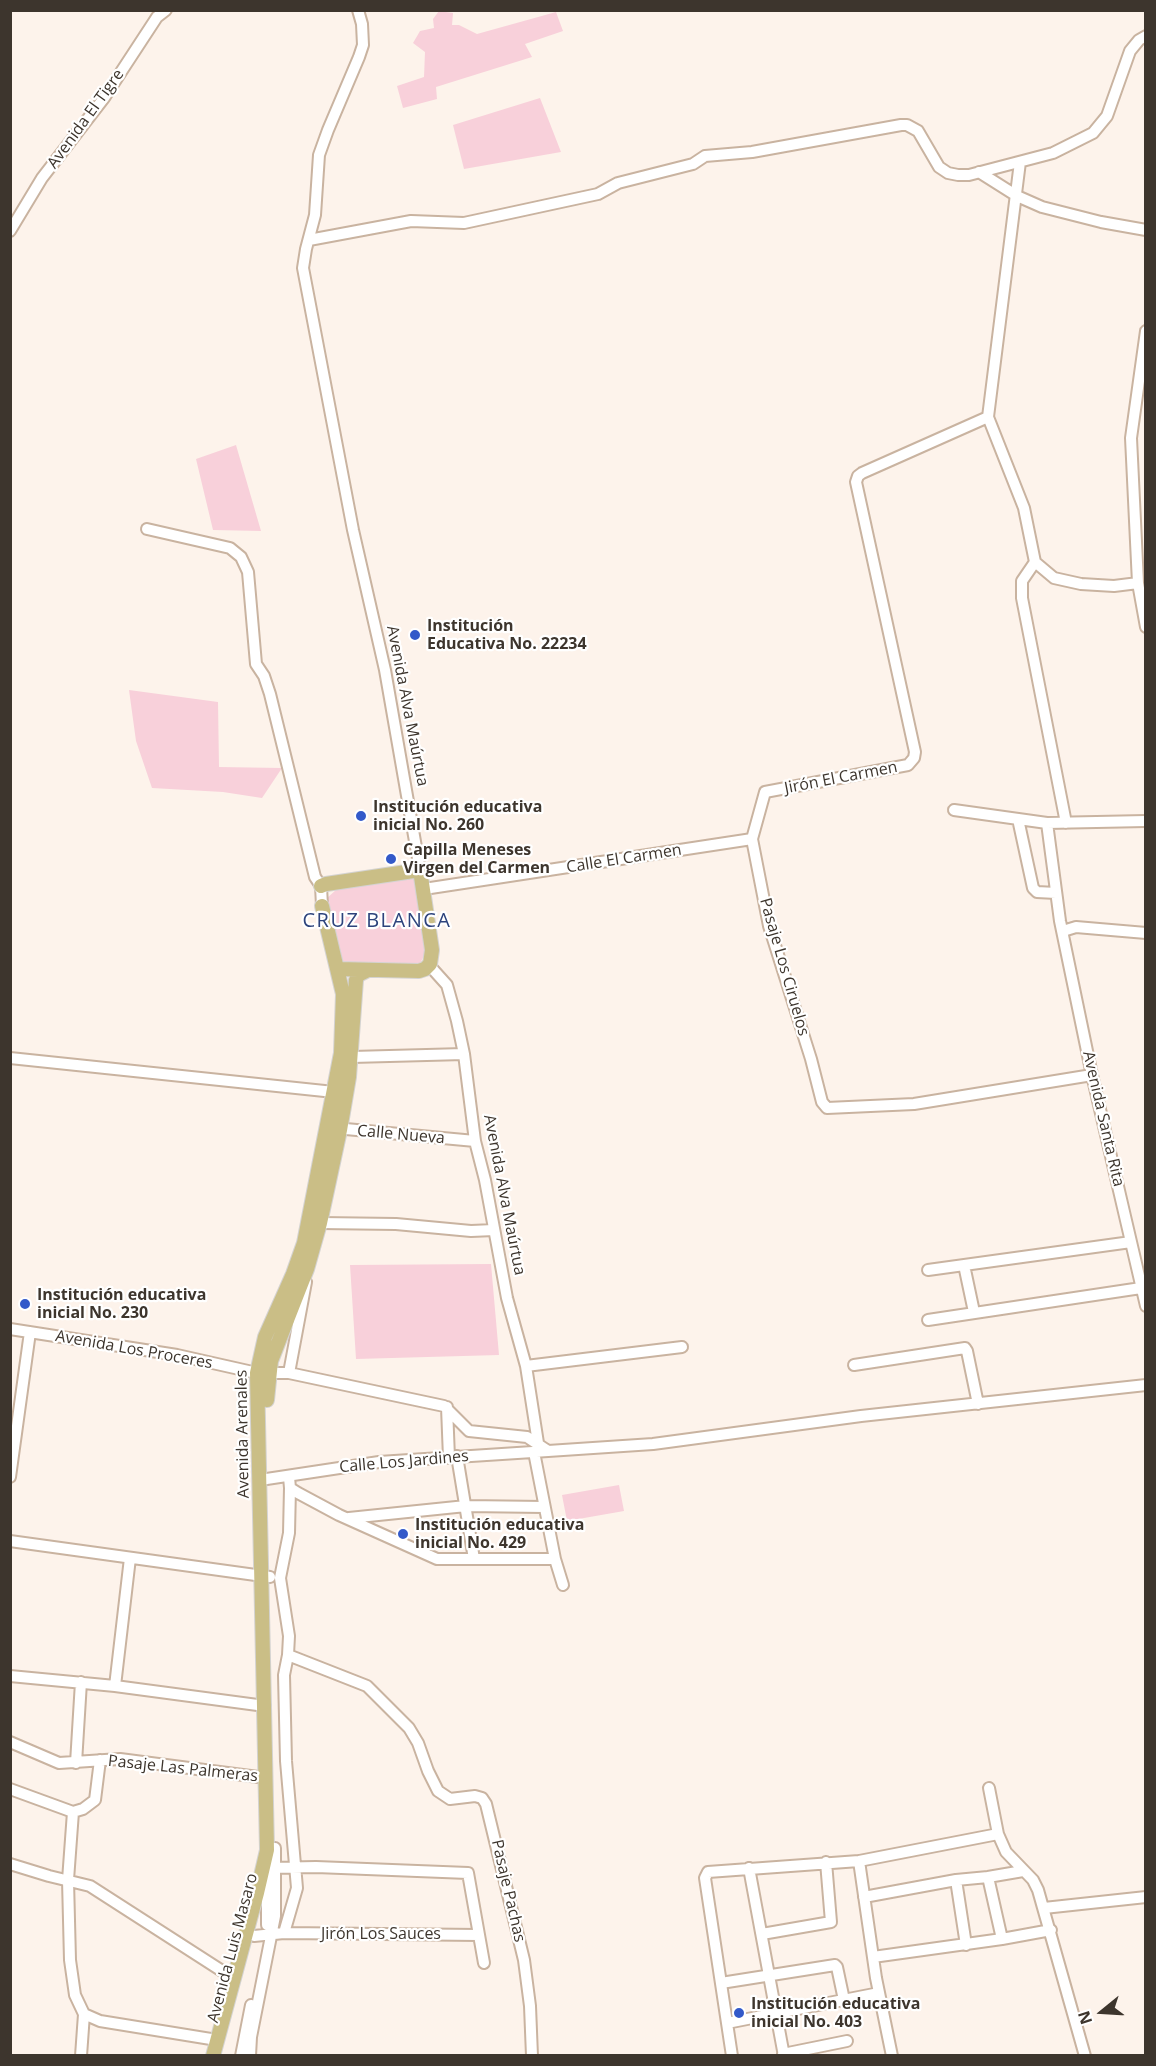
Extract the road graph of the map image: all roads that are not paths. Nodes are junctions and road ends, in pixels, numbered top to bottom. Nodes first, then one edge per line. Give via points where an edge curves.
1 (166, 10) edge
2 (358, 10) edge
3 (1146, 36) edge
4 (1020, 162) junction
5 (979, 172) junction
6 (1017, 196) junction
7 (1146, 230) edge
8 (10, 231) edge
9 (309, 240) junction
10 (1146, 331) edge
11 (988, 417) junction
12 (1146, 509) edge
13 (1134, 516) junction
14 (147, 529) dead end
15 (1035, 562) junction
16 (1138, 583) junction
17 (1146, 627) edge
18 (765, 792) joint
19 (954, 810) dead end
20 (1018, 819) junction
21 (1146, 821) edge
22 (1047, 823) junction
23 (1066, 823) junction
24 (752, 839) junction
25 (420, 870) junction
26 (321, 886) junction
27 (424, 889) junction
28 (1056, 893) junction
29 (322, 906) joint
30 (1063, 930) junction
31 (1146, 933) edge
32 (429, 965) junction
33 (338, 969) junction
34 (366, 971) junction
35 (464, 1054) junction
36 (352, 1057) junction
37 (10, 1059) edge
38 (1092, 1076) junction
39 (334, 1092) junction
40 (334, 1128) junction
41 (475, 1141) junction
42 (320, 1223) junction
43 (494, 1230) junction
44 (1131, 1242) junction
45 (964, 1265) junction
46 (307, 1269) junction
47 (928, 1270) dead end
48 (1142, 1288) junction
49 (1146, 1306) edge
50 (974, 1312) junction
51 (928, 1320) dead end
52 (10, 1329) edge
53 (30, 1332) junction
54 (682, 1347) dead end
55 (854, 1365) dead end
56 (526, 1366) junction
57 (263, 1373) junction
58 (289, 1373) junction
59 (1146, 1385) edge
60 (978, 1404) junction
61 (447, 1407) junction
62 (536, 1448) junction
63 (453, 1457) junction
64 (10, 1477) edge
65 (264, 1480) junction
66 (290, 1483) junction
67 (466, 1506) junction
68 (544, 1507) junction
69 (348, 1518) junction
70 (10, 1541) edge
71 (130, 1558) junction
72 (474, 1559) junction
73 (555, 1559) junction
74 (266, 1576) junction
75 (563, 1585) dead end
76 (288, 1655) junction
77 (10, 1676) edge
78 (81, 1682) junction
79 (115, 1686) junction
80 (265, 1706) junction
81 (10, 1742) edge
82 (100, 1760) junction
83 (76, 1763) junction
84 (266, 1778) junction
85 (989, 1788) dead end
86 (10, 1789) edge
87 (73, 1812) junction
88 (998, 1834) junction
89 (271, 1849) junction
90 (859, 1861) junction
91 (826, 1862) junction
92 (10, 1864) edge
93 (296, 1867) junction
94 (749, 1868) junction
95 (271, 1871) junction
96 (1023, 1871) junction
97 (988, 1877) junction
98 (68, 1880) junction
99 (956, 1880) junction
100 (864, 1897) junction
101 (1146, 1897) edge
102 (1044, 1908) junction
103 (1051, 1930) junction
104 (284, 1933) junction
105 (762, 1934) junction
106 (479, 1935) junction
107 (259, 1936) junction
108 (1002, 1939) junction
109 (966, 1945) junction
110 (873, 1958) junction
111 (484, 1963) dead end
112 (768, 1975) junction
113 (233, 1978) junction
114 (721, 1983) junction
115 (879, 1993) junction
116 (844, 2000) junction
117 (84, 2014) junction
118 (775, 2014) junction
119 (727, 2023) junction
120 (217, 2040) junction
121 (848, 2041) dead end
122 (81, 2055) edge
123 (213, 2055) edge
124 (222, 2055) edge
125 (241, 2055) edge
126 (250, 2055) edge
127 (532, 2055) edge
128 (732, 2055) edge
129 (784, 2055) edge
130 (892, 2055) edge
131 (1085, 2055) edge

1 - 8 street, Avenida El Tigre via 157,17 104,98 42,178
2 - 9 street, Avenida Alva Maúrtua via 363,45 319,156 315,215
3 - 4 street via 1131,51 1101,126 1053,153
4 - 5 street
4 - 6 street
5 - 6 street
5 - 9 street via 948,173 939,166 918,131 901,125 752,152 705,156 693,164 618,183 598,194 464,223 411,221
6 - 7 street via 1042,207
6 - 11 street
9 - 25 street, Avenida Alva Maúrtua via 303,268 353,530 385,670
10 - 13 street via 1131,438
11 - 15 street via 1024,507
11 - 18 street, Jirón El Carmen via 862,473 856,482 914,758 908,765
12 - 13 street
13 - 16 street
14 - 26 street via 230,548 241,557 248,572 256,664 270,694 315,878
15 - 16 street via 1054,578 1081,584
15 - 23 street via 1022,581 1022,598
16 - 17 street
18 - 24 street, Pasaje Los Ciruelos
19 - 20 street
20 - 22 street
20 - 28 street via 1033,888 1037,892
21 - 23 street
22 - 23 street
22 - 28 street, Avenida Santa Rita
24 - 27 street, Calle El Carmen
24 - 38 street, Pasaje Los Ciruelos via 770,926 825,1106 833,1109 914,1104
25 - 26 main road
25 - 27 main road, Avenida Alva Maúrtua
26 - 29 street
27 - 32 main road, Avenida Alva Maúrtua via 432,950
28 - 30 street, Avenida Santa Rita
29 - 33 main road, Avenida Arenales
30 - 31 street via 1076,927
30 - 38 street, Avenida Santa Rita
32 - 34 main road via 419,971
32 - 35 street, Avenida Alva Maúrtua via 449,989
33 - 34 main road
33 - 39 main road, Avenida Arenales via 344,994 341,1053
34 - 36 main road, Avenida Arenales via 356,980
35 - 36 street
35 - 41 street, Avenida Alva Maúrtua
36 - 40 main road, Avenida Arenales
37 - 39 street
38 - 44 street, Avenida Santa Rita
39 - 40 main road, Avenida Arenales
40 - 41 street, Calle Nueva
40 - 42 main road, Avenida Arenales
40 - 57 main road, Avenida Arenales via 304,1243 265,1337
41 - 43 street, Avenida Alva Maúrtua
42 - 43 street
42 - 46 main road, Avenida Arenales
43 - 56 street, Avenida Alva Maúrtua
44 - 45 street
44 - 48 street, Avenida Santa Rita
45 - 47 street
45 - 50 street
46 - 57 main road, Avenida Arenales
46 - 58 street
48 - 49 street, Avenida Santa Rita
48 - 50 street
50 - 51 street
52 - 53 street, Avenida Los Proceres
53 - 57 street, Avenida Los Proceres
53 - 64 street
54 - 56 street
55 - 60 street via 964,1348 968,1351
56 - 62 street, Avenida Alva Maúrtua
57 - 58 street, Avenida Los Proceres
57 - 65 main road, Avenida Arenales
58 - 61 street, Avenida Los Proceres
59 - 60 street, Calle Los Jardines
60 - 62 street, Calle Los Jardines via 653,1444 548,1451
61 - 62 street via 469,1431 527,1437
61 - 63 street
62 - 63 street, Calle Los Jardines
62 - 68 street, Avenida Alva Maúrtua
63 - 66 street, Calle Los Jardines via 334,1468
63 - 67 street
65 - 66 street, Calle Los Jardines
65 - 74 main road, Avenida Arenales
66 - 69 street
66 - 76 street via 289,1533 280,1578
67 - 68 street
67 - 69 street
67 - 72 street
68 - 73 street, Avenida Alva Maúrtua
69 - 72 street via 437,1559
70 - 71 street
71 - 74 street
71 - 79 street
72 - 73 street
73 - 75 street, Avenida Alva Maúrtua
74 - 80 main road, Avenida Arenales
74 - 89 main road
76 - 93 street via 284,1675 286,1761
76 - 127 street, Pasaje Pachas via 367,1686 409,1728 444,1797 475,1796 486,1804 524,1960
77 - 78 street
78 - 79 street
78 - 83 street
79 - 80 street
80 - 84 main road, Avenida Arenales
81 - 83 street, Pasaje Las Palmeras via 59,1763
82 - 83 street, Pasaje Las Palmeras
82 - 84 street, Pasaje Las Palmeras
82 - 87 street via 94,1800
84 - 89 main road, Avenida Arenales
85 - 88 street
86 - 87 street
87 - 98 street
88 - 90 street
88 - 96 street via 1006,1852
89 - 95 main road, Avenida Luis Masaro
89 - 107 main road, Avenida Arenales via 257,1893
90 - 91 street
90 - 100 street
91 - 94 street
91 - 105 street via 831,1922
92 - 98 street
93 - 95 street
93 - 104 street via 297,1888
93 - 106 street via 468,1874
94 - 105 street
94 - 114 street via 711,1871 705,1878
95 - 107 main road, Avenida Luis Masaro
96 - 97 street
96 - 102 street via 1033,1880
97 - 99 street
97 - 108 street
98 - 113 street via 90,1886
98 - 117 street via 72,1982
99 - 100 street
99 - 109 street
100 - 110 street
101 - 102 street
102 - 103 street
103 - 108 street
103 - 131 street
104 - 106 street, Jirón Los Sauces
104 - 107 street, Jirón Los Sauces
105 - 112 street
106 - 111 street
107 - 113 main road, Avenida Luis Masaro
107 - 124 main road, Avenida Luis Masaro
107 - 125 street
107 - 126 street, Avenida Arenales
108 - 109 street
109 - 110 street
110 - 115 street
112 - 114 street
112 - 116 street via 835,1965
112 - 118 street
113 - 120 main road, Avenida Luis Masaro
114 - 119 street
115 - 116 street
115 - 130 street
116 - 118 street
117 - 120 street via 100,2021
117 - 122 street
118 - 119 street
118 - 129 street
119 - 128 street
120 - 123 main road, Avenida Luis Masaro
121 - 129 street

